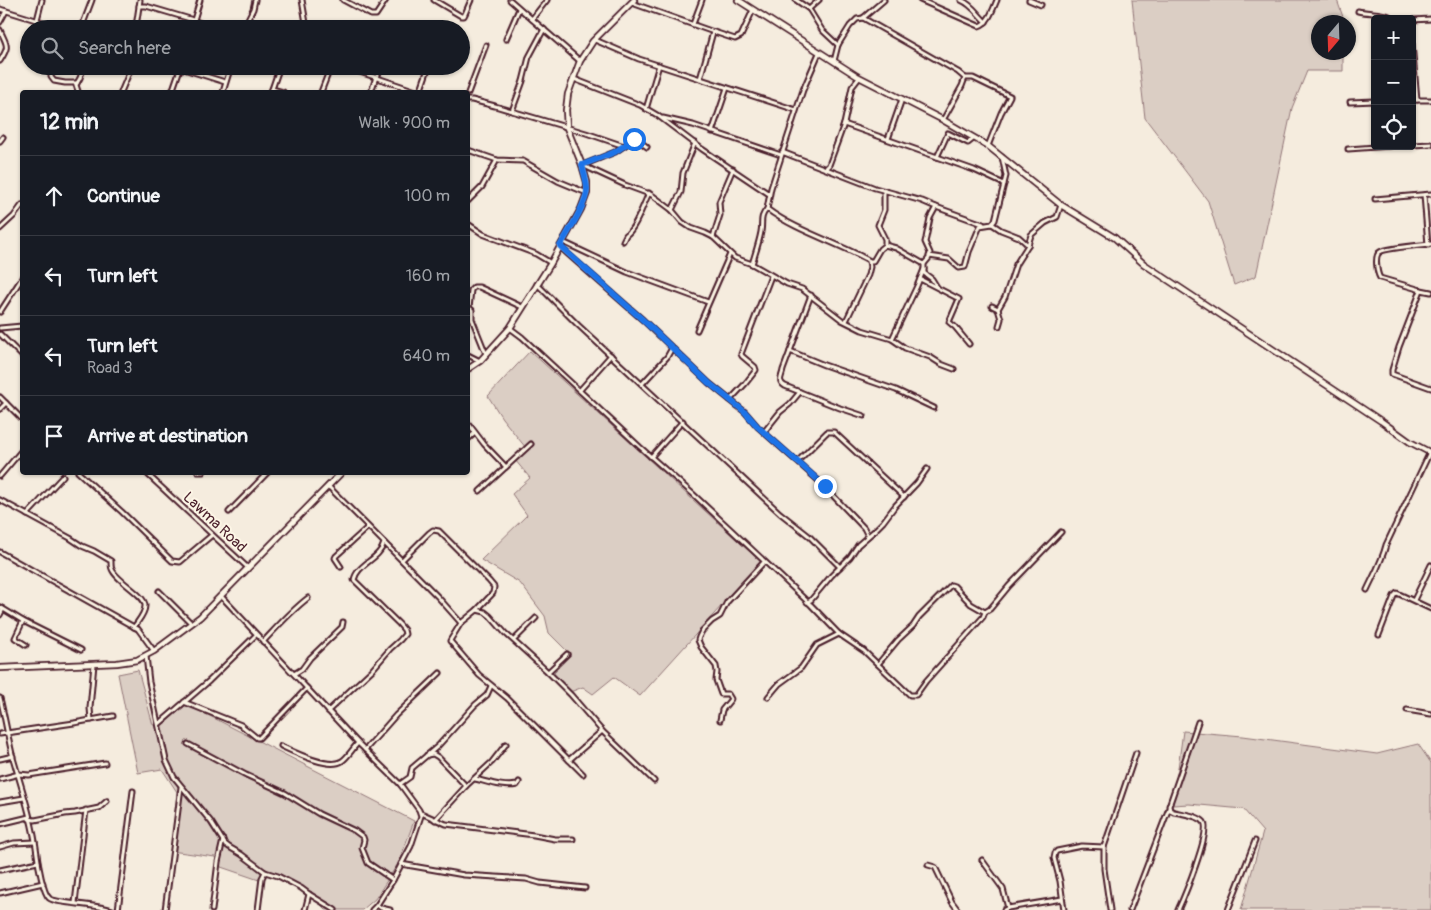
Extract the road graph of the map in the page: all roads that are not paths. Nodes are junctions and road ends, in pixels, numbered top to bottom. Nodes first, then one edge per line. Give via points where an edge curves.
1 (42, 0) edge
2 (92, 0) edge
3 (140, 0) edge
4 (200, 0) edge
5 (255, 0) edge
6 (302, 0) edge
7 (343, 0) edge
8 (386, 0) edge
9 (434, 0) edge
10 (471, 0) edge
11 (510, 0) edge
12 (547, 0) edge
13 (702, 0) edge
14 (738, 0) edge
15 (796, 0) edge
16 (820, 0) edge
17 (884, 0) edge
18 (920, 0) edge
19 (961, 0) edge
20 (997, 0) edge
21 (1029, 0) edge
22 (633, 1) edge
23 (1041, 5) dead end
24 (139, 6) junction
25 (0, 9) edge
26 (519, 9) junction
27 (809, 9) junction
28 (753, 10) junction
29 (6, 11) junction
30 (1358, 11) dead end
31 (1378, 15) edge
32 (863, 18) junction
33 (532, 19) junction
34 (1431, 19) edge
35 (37, 20) joint
36 (84, 20) edge
37 (137, 20) edge
38 (194, 20) joint
39 (247, 20) edge
40 (305, 20) edge
41 (1416, 20) edge
42 (0, 22) edge
43 (986, 22) junction
44 (693, 24) junction
45 (544, 29) junction
46 (0, 30) edge
47 (713, 32) junction
48 (506, 39) dead end
49 (595, 40) junction
50 (486, 45) dead end
51 (838, 45) junction
52 (819, 53) junction
53 (0, 61) edge
54 (580, 61) junction
55 (834, 61) junction
56 (659, 65) junction
57 (51, 75) edge
58 (81, 75) edge
59 (128, 75) edge
60 (178, 75) edge
61 (201, 75) edge
62 (228, 75) edge
63 (277, 75) edge
64 (328, 75) edge
65 (368, 75) edge
66 (377, 75) edge
67 (426, 75) edge
68 (376, 78) junction
69 (573, 78) junction
70 (859, 78) junction
71 (965, 78) junction
72 (700, 79) junction
73 (225, 82) junction
74 (77, 83) junction
75 (727, 88) junction
76 (77, 90) edge
77 (122, 90) edge
78 (173, 90) edge
79 (223, 90) edge
80 (272, 90) edge
81 (322, 90) edge
82 (372, 90) edge
83 (414, 90) edge
84 (421, 90) edge
85 (469, 90) edge
86 (902, 99) junction
87 (470, 100) edge
88 (1416, 100) edge
89 (1431, 100) edge
90 (1371, 101) edge
91 (1350, 102) dead end
92 (646, 109) junction
93 (796, 110) junction
94 (512, 111) junction
95 (661, 117) junction
96 (943, 120) junction
97 (844, 124) junction
98 (567, 128) junction
99 (712, 132) junction
100 (3, 137) dead end
101 (973, 138) junction
102 (888, 139) junction
103 (0, 141) edge
104 (695, 143) junction
105 (1431, 144) edge
106 (1416, 145) edge
107 (624, 146) junction
108 (988, 146) junction
109 (647, 147) dead end
110 (1371, 147) edge
111 (1348, 149) dead end
112 (470, 151) edge
113 (782, 154) junction
114 (937, 157) junction
115 (1002, 158) junction
116 (497, 160) junction
117 (582, 165) junction
118 (827, 167) junction
119 (733, 170) junction
120 (1006, 178) junction
121 (1000, 181) junction
122 (1004, 184) junction
123 (884, 191) junction
124 (587, 193) junction
125 (649, 193) junction
126 (770, 194) junction
127 (1431, 194) edge
128 (1424, 195) junction
129 (470, 198) edge
130 (1375, 199) dead end
131 (1061, 205) junction
132 (936, 206) junction
133 (20, 208) edge
134 (767, 209) junction
135 (672, 210) junction
136 (984, 224) junction
137 (992, 224) junction
138 (470, 225) edge
139 (0, 229) edge
140 (713, 238) junction
141 (623, 241) dead end
142 (561, 244) junction
143 (1430, 244) edge
144 (1028, 245) junction
145 (885, 246) junction
146 (730, 254) junction
147 (929, 256) junction
148 (868, 260) junction
149 (550, 263) junction
150 (752, 264) junction
151 (924, 264) junction
152 (924, 269) junction
153 (771, 276) junction
154 (920, 279) junction
155 (20, 281) edge
156 (537, 284) junction
157 (938, 288) junction
158 (1421, 290) junction
159 (1431, 292) edge
160 (811, 295) junction
161 (470, 296) edge
162 (708, 302) junction
163 (992, 306) dead end
164 (522, 307) junction
165 (470, 309) edge
166 (998, 309) junction
167 (0, 312) edge
168 (846, 322) junction
169 (20, 326) edge
170 (998, 326) dead end
171 (0, 328) edge
172 (510, 328) junction
173 (697, 330) dead end
174 (0, 334) edge
175 (892, 339) junction
176 (969, 344) dead end
177 (672, 348) junction
178 (790, 350) junction
179 (20, 354) edge
180 (486, 354) junction
181 (678, 354) junction
182 (611, 355) junction
183 (470, 356) edge
184 (667, 357) junction
185 (480, 361) junction
186 (470, 368) edge
187 (954, 370) dead end
188 (642, 384) junction
189 (1431, 388) edge
190 (580, 390) junction
191 (800, 392) junction
192 (0, 397) edge
193 (730, 400) junction
194 (6, 403) junction
195 (934, 408) dead end
196 (0, 409) edge
197 (864, 416) dead end
198 (20, 417) edge
199 (683, 421) junction
200 (470, 426) edge
201 (475, 432) junction
202 (764, 432) junction
203 (470, 437) edge
204 (531, 444) dead end
205 (20, 452) edge
206 (1430, 452) edge
207 (651, 457) junction
208 (798, 462) junction
209 (506, 467) junction
210 (927, 469) dead end
211 (81, 475) edge
212 (148, 475) edge
213 (265, 475) edge
214 (338, 475) edge
215 (0, 476) edge
216 (62, 476) dead end
217 (328, 486) junction
218 (480, 491) dead end
219 (904, 497) junction
220 (1, 502) edge
221 (229, 512) dead end
222 (27, 514) junction
223 (368, 527) junction
224 (1061, 532) dead end
225 (212, 535) junction
226 (868, 536) junction
227 (384, 543) junction
228 (0, 552) edge
229 (402, 560) junction
230 (764, 562) junction
231 (1431, 565) edge
232 (247, 567) junction
233 (341, 567) dead end
234 (840, 567) junction
235 (1367, 590) dead end
236 (159, 591) dead end
237 (221, 596) junction
238 (308, 598) dead end
239 (1414, 600) junction
240 (809, 604) junction
241 (2, 608) edge
242 (1431, 609) edge
243 (477, 610) junction
244 (985, 612) junction
245 (0, 615) edge
246 (536, 618) dead end
247 (23, 621) junction
248 (343, 622) dead end
249 (191, 623) junction
250 (461, 624) junction
251 (134, 627) junction
252 (839, 634) junction
253 (256, 635) junction
254 (1378, 635) dead end
255 (514, 640) junction
256 (262, 642) junction
257 (26, 645) dead end
258 (81, 650) dead end
259 (154, 651) junction
260 (567, 654) dead end
261 (146, 656) junction
262 (94, 664) junction
263 (878, 664) junction
264 (0, 668) edge
265 (548, 672) junction
266 (440, 673) dead end
267 (294, 674) junction
268 (491, 686) junction
269 (307, 688) junction
270 (768, 697) dead end
271 (0, 698) edge
272 (184, 702) junction
273 (1407, 710) dead end
274 (328, 711) junction
275 (1431, 714) edge
276 (113, 716) dead end
277 (90, 720) junction
278 (720, 720) dead end
279 (1198, 722) dead end
280 (159, 724) junction
281 (602, 731) junction
282 (8, 733) junction
283 (0, 734) edge
284 (358, 743) junction
285 (188, 744) dead end
286 (506, 744) dead end
287 (281, 746) dead end
288 (365, 750) junction
289 (1136, 754) dead end
290 (427, 755) junction
291 (13, 756) junction
292 (0, 759) edge
293 (569, 760) junction
294 (105, 763) dead end
295 (18, 774) junction
296 (583, 774) dead end
297 (0, 779) edge
298 (475, 779) junction
299 (654, 781) dead end
300 (519, 782) dead end
301 (400, 784) junction
302 (181, 786) junction
303 (466, 786) junction
304 (133, 791) dead end
305 (24, 798) junction
306 (0, 802) edge
307 (107, 802) dead end
308 (1169, 808) junction
309 (86, 810) junction
310 (421, 814) junction
311 (29, 818) junction
312 (435, 820) junction
313 (0, 824) edge
314 (573, 838) dead end
315 (222, 840) junction
316 (1255, 841) dead end
317 (35, 842) junction
318 (0, 846) edge
319 (1104, 847) junction
320 (982, 860) dead end
321 (38, 862) junction
322 (401, 864) junction
323 (928, 865) dead end
324 (0, 870) edge
325 (265, 872) junction
326 (393, 880) junction
327 (43, 883) junction
328 (584, 888) dead end
329 (0, 893) edge
330 (309, 894) junction
331 (1062, 899) junction
332 (75, 903) junction
333 (377, 905) junction
334 (1019, 908) edge
335 (1006, 909) edge
336 (112, 910) edge
337 (118, 910) edge
338 (165, 910) edge
339 (212, 910) edge
340 (258, 910) edge
341 (305, 910) edge
342 (335, 910) edge
343 (372, 910) edge
344 (390, 910) edge
345 (958, 910) edge
346 (1064, 910) edge
347 (1110, 910) edge
348 (1130, 910) edge
349 (1178, 910) edge
350 (1228, 910) edge

1 - 35 street
2 - 36 street
3 - 24 street
4 - 38 street
5 - 39 street
6 - 40 street
7 - 8 street via 376,15
9 - 10 street via 461,16
11 - 26 street
12 - 33 street
13 - 44 street
14 - 28 main road
15 - 27 street
16 - 27 street
17 - 32 street
18 - 43 street via 975,25
19 - 43 street
20 - 43 street
21 - 23 street
22 - 44 street
22 - 49 main road
24 - 37 street
24 - 38 street
25 - 29 street
26 - 33 street
26 - 48 street
27 - 51 street via 822,30
28 - 47 street via 739,38
28 - 52 main road
29 - 35 street
29 - 42 street
30 - 31 street
32 - 51 street via 854,21
32 - 71 street
33 - 45 street
34 - 41 street
44 - 47 street
45 - 54 street
45 - 94 street via 529,57
46 - 53 street via 7,46
47 - 72 street
49 - 54 main road
49 - 56 street
50 - 85 street
51 - 55 street
52 - 55 main road
52 - 93 street
54 - 69 main road
55 - 70 main road
56 - 72 street
56 - 92 street
57 - 74 street via 54,81
58 - 74 street
59 - 77 street
60 - 78 street
61 - 73 street
62 - 73 street
63 - 80 street
64 - 81 street
65 - 68 street
66 - 68 street
67 - 84 street
68 - 82 street
68 - 83 street
69 - 92 street
69 - 98 main road via 567,102
70 - 86 main road
70 - 97 street via 851,90
71 - 96 street
71 - 108 street via 973,78 1010,96
72 - 75 street
73 - 79 street
74 - 76 street
75 - 93 street
75 - 99 street
86 - 96 main road
86 - 102 street
87 - 94 street
88 - 89 street
90 - 91 street
92 - 95 street
93 - 113 street
94 - 98 street
95 - 99 street
95 - 104 street
96 - 101 main road
97 - 102 street
97 - 118 street
98 - 107 street
98 - 117 main road
99 - 113 street
100 - 103 street
101 - 108 main road
101 - 114 street via 968,143 948,133
102 - 114 street
104 - 119 street
104 - 135 street via 683,173 681,192
105 - 106 street
107 - 109 street via 637,139
107 - 117 street
108 - 115 main road
110 - 111 street
112 - 116 street
113 - 118 street
113 - 126 street
114 - 121 street
115 - 120 street
115 - 131 main road
116 - 124 street via 523,161 558,182
116 - 129 street via 482,186
117 - 124 main road
117 - 125 street
118 - 123 street
119 - 126 street
119 - 140 street via 719,202 720,215
120 - 121 street
120 - 122 street
121 - 122 street
122 - 137 street
123 - 132 street
123 - 145 street via 884,210 878,225
124 - 142 main road
125 - 135 street
125 - 141 street
126 - 134 street
127 - 128 street
128 - 130 street
128 - 143 street
131 - 144 street via 1057,217 1031,234
131 - 206 main road via 1115,238 1144,264 1184,292 1410,442
132 - 136 street
132 - 147 street via 925,242
133 - 139 street
134 - 148 street
134 - 150 street via 761,221 762,230
135 - 140 street via 687,225
136 - 137 street
136 - 147 street via 977,232 965,267 959,268 949,259
137 - 144 street
138 - 149 street
140 - 146 street
142 - 149 main road
142 - 162 street
142 - 177 street
143 - 158 street via 1387,250 1377,255 1380,278
144 - 166 street via 1016,264
145 - 148 street via 873,261
145 - 151 street via 896,248
146 - 150 street
146 - 162 street
147 - 151 street
148 - 168 street via 868,276
149 - 156 main road
150 - 153 street
151 - 152 street
152 - 154 street
152 - 157 street
153 - 160 street via 798,286
153 - 193 street via 741,354 756,370
154 - 157 street
154 - 175 street
155 - 167 street
156 - 164 main road
156 - 182 street
157 - 176 street via 959,299 948,322
158 - 159 street
158 - 189 street via 1392,372
160 - 168 street
160 - 178 street
161 - 164 street via 471,290 479,287
162 - 173 street
163 - 166 street
164 - 172 main road
165 - 180 street
166 - 170 street
168 - 175 street
169 - 171 street
172 - 180 main road
172 - 190 street
174 - 179 street
175 - 187 street
177 - 181 street
177 - 184 street
178 - 191 street via 780,382
178 - 195 street
180 - 185 main road
181 - 184 street
181 - 193 street
182 - 188 street
182 - 190 street
183 - 185 street
184 - 188 street
185 - 186 main road
188 - 199 street
190 - 207 street
191 - 197 street
191 - 202 street
192 - 194 street
193 - 202 street
194 - 196 street
194 - 198 street
199 - 207 street
199 - 234 street
200 - 201 street
201 - 203 street
201 - 209 street
202 - 208 street
204 - 209 street
205 - 215 street
206 - 235 street
207 - 230 street
208 - 219 street via 827,432 834,432
208 - 226 street via 825,486
209 - 218 street
210 - 219 street
211 - 225 street via 172,561 180,562
212 - 225 street, Lawma Road
213 - 221 street
214 - 217 main road
216 - 222 street
217 - 223 street
217 - 232 main road
219 - 226 street
220 - 222 street
222 - 251 street via 110,561 112,571 145,602 144,613
223 - 227 street
223 - 233 street via 335,557
224 - 244 street
225 - 232 street, Lawma Road
226 - 234 street
227 - 229 street
227 - 274 street via 354,580 405,634
228 - 251 street
229 - 243 street via 429,533 439,531 494,587 492,594
229 - 250 street
230 - 240 street
230 - 278 street via 727,602 720,616 702,631 698,640 716,666 721,694 728,694 732,699 722,710
231 - 239 street
232 - 237 main road
234 - 240 street
236 - 249 street
237 - 249 main road
237 - 253 street
238 - 256 street
239 - 242 street
239 - 254 street via 1397,593
240 - 252 street
241 - 245 street
241 - 247 street
243 - 250 street
243 - 255 street via 488,614
244 - 263 street via 971,604 951,584
244 - 263 street via 916,695 910,695
246 - 255 street
247 - 257 street via 15,638
247 - 258 street
248 - 267 street via 342,627
249 - 259 main road
250 - 268 street via 450,641
251 - 259 street
252 - 263 street
252 - 270 street via 817,645 801,668 779,684
253 - 256 street
253 - 272 street
255 - 265 street
256 - 267 street
259 - 261 main road
260 - 265 street
261 - 262 main road via 131,661
261 - 280 street
262 - 264 main road
262 - 277 street
265 - 281 street
266 - 288 street
267 - 269 street
268 - 290 street via 487,695
268 - 293 street
269 - 272 street via 259,738 240,725
269 - 274 street
271 - 282 street
272 - 280 street
273 - 275 street
274 - 284 street
276 - 277 street
277 - 282 street
279 - 308 street
280 - 302 street via 169,767
281 - 293 street
281 - 299 street
282 - 283 street
282 - 291 street
284 - 287 street via 342,761 327,764
284 - 288 street
285 - 326 street via 355,831 363,837 362,848 368,863
286 - 298 street
288 - 301 street
289 - 319 street
290 - 301 street via 412,768 410,777
290 - 303 street via 438,757
291 - 292 street
291 - 295 street
293 - 296 street
294 - 295 street
295 - 297 street
295 - 305 street
298 - 300 street via 513,786
298 - 303 street
301 - 310 street
302 - 315 street
302 - 338 street
303 - 312 street
304 - 337 street
305 - 306 street
305 - 311 street
307 - 309 street via 99,808
308 - 348 street
308 - 349 street via 1200,819 1205,826 1203,844
309 - 311 street via 35,820
309 - 332 street
310 - 312 street
310 - 322 street via 411,846
311 - 313 street
311 - 317 street
312 - 314 street via 555,839
315 - 325 street
315 - 339 street
316 - 350 street
317 - 318 street
317 - 321 street
319 - 331 street via 1082,846 1055,853
319 - 347 street
320 - 335 street via 1003,889
321 - 324 street
321 - 327 street
322 - 326 street
322 - 328 street via 464,875 526,879
323 - 345 street via 935,867
325 - 330 street
325 - 340 street
326 - 333 street
327 - 329 street
327 - 332 street via 50,899
330 - 341 street
330 - 342 street
331 - 334 street
331 - 346 street
332 - 336 street
333 - 343 street
333 - 344 street
334 - 335 street

